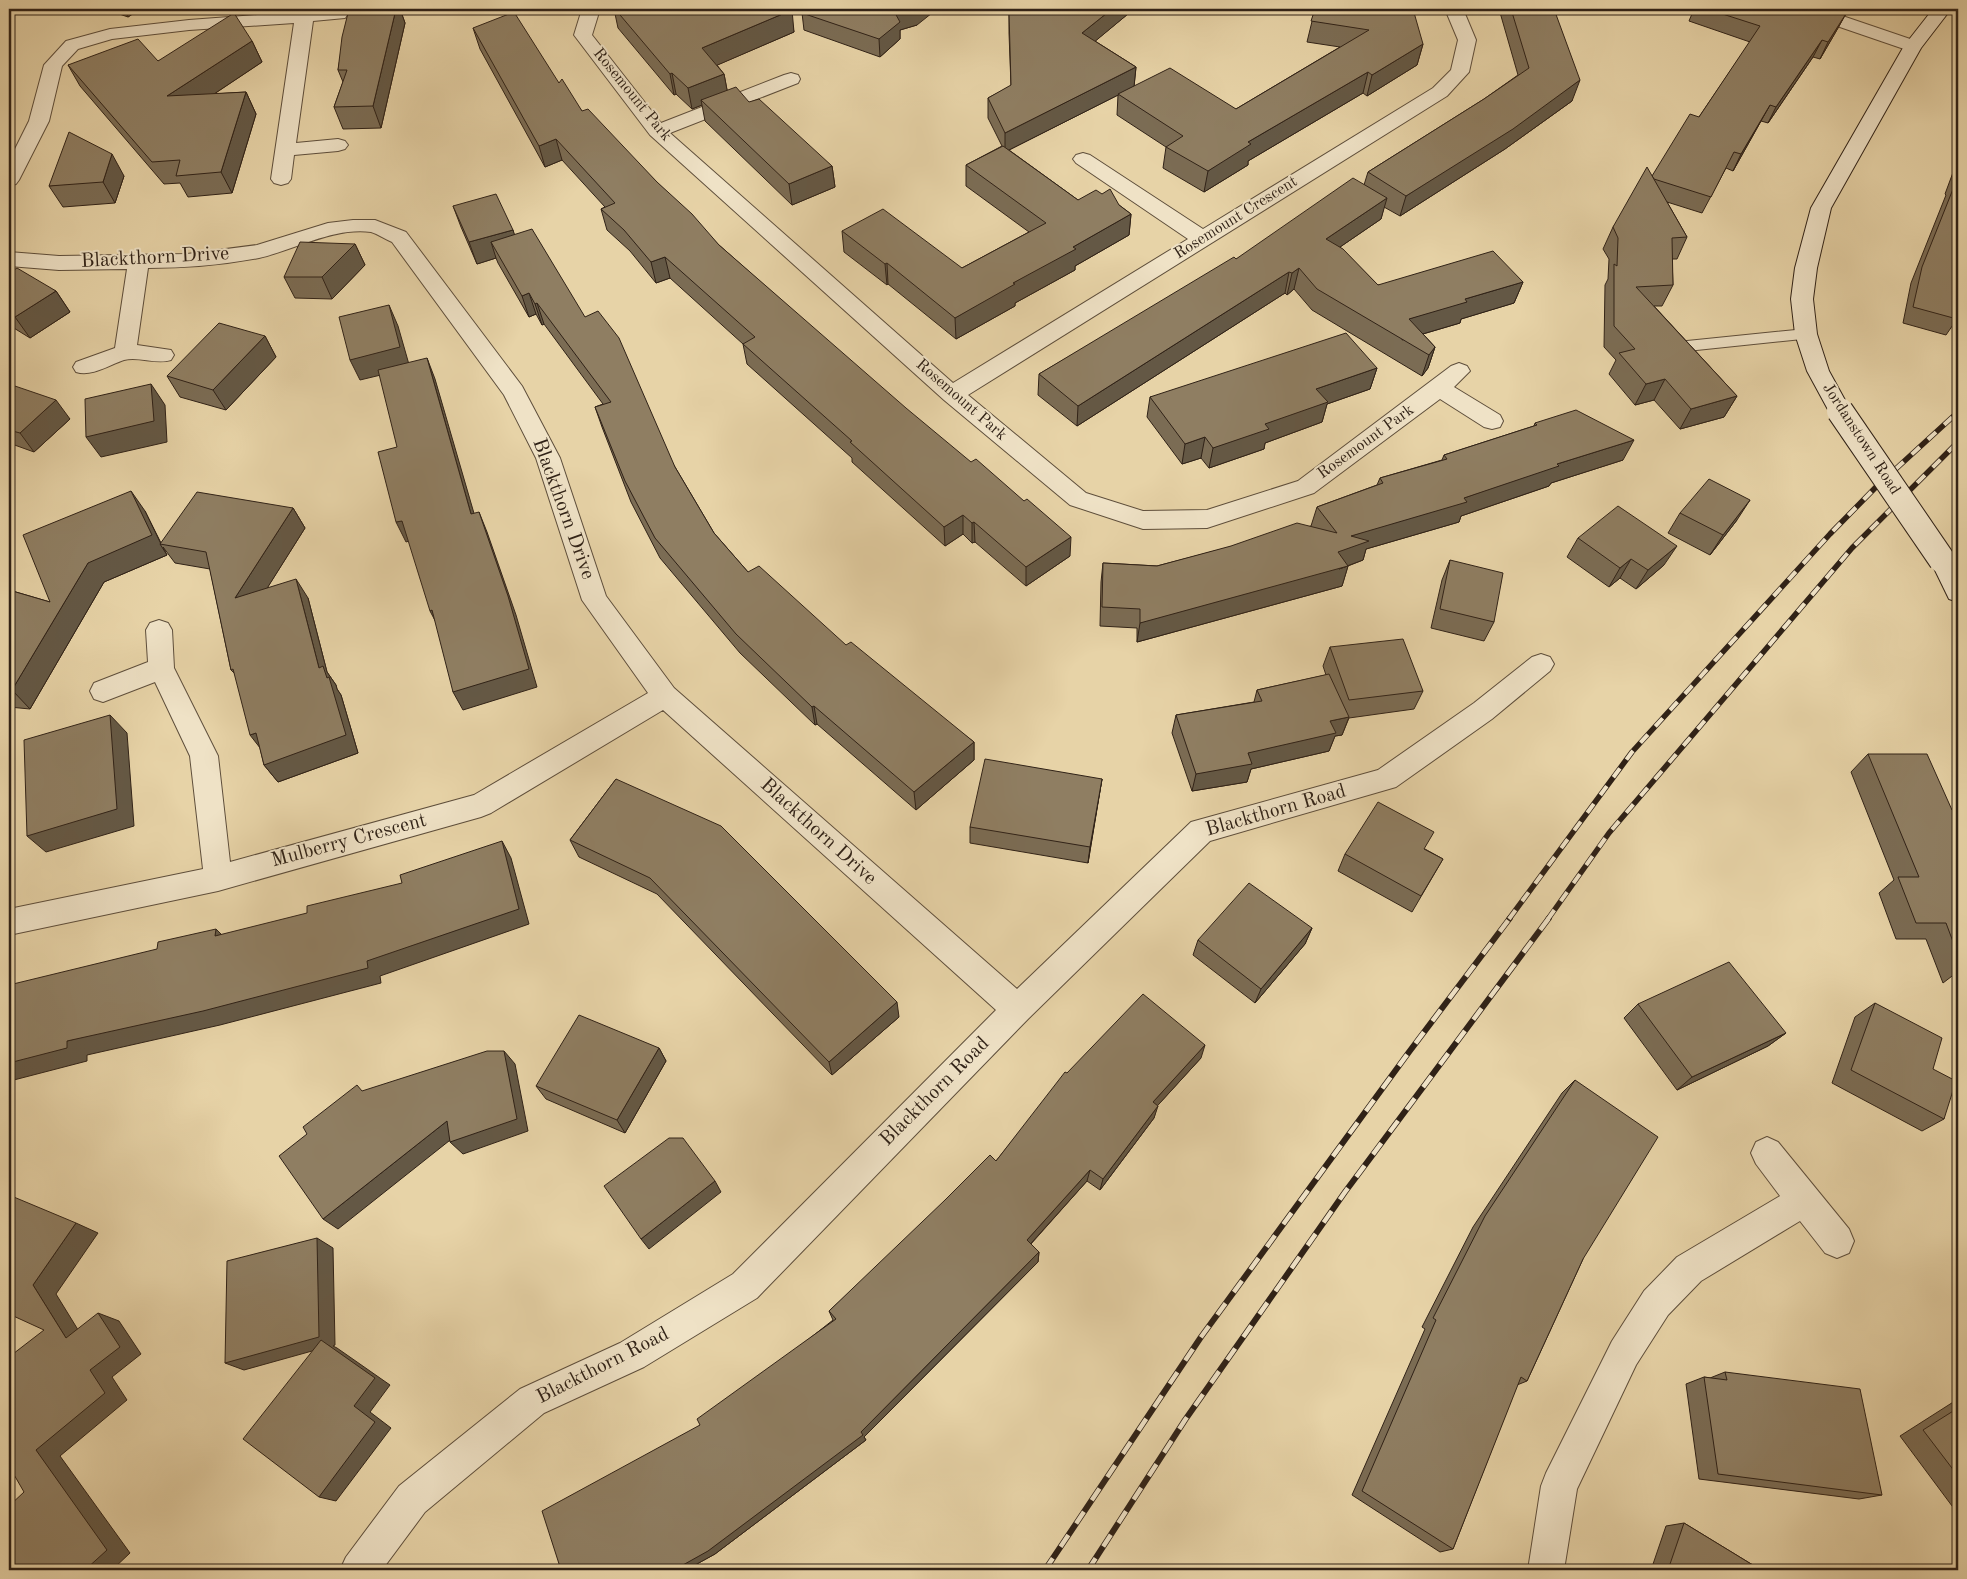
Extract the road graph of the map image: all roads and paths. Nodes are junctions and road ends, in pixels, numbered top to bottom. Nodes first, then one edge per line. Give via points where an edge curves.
1 (591, 9) edge
2 (1454, 9) edge
3 (1805, 9) edge
4 (1942, 9) edge
5 (338, 14) dead end
6 (191, 17) edge
7 (304, 18) junction
8 (1913, 46) junction
9 (791, 79) dead end
10 (657, 131) junction
11 (338, 145) dead end
12 (286, 150) junction
13 (1083, 159) dead end
14 (281, 178) dead end
15 (9, 180) edge
16 (1203, 238) junction
17 (9, 259) edge
18 (138, 263) junction
19 (1806, 334) junction
20 (1687, 346) edge
21 (125, 352) junction
22 (163, 355) dead end
23 (84, 367) dead end
24 (1458, 372) dead end
25 (1439, 388) junction
26 (952, 394) junction
27 (1492, 421) dead end
28 (1958, 592) edge
29 (159, 630) dead end
30 (1541, 664) dead end
31 (161, 668) junction
32 (104, 692) dead end
33 (665, 696) junction
34 (218, 878) junction
35 (9, 922) edge
36 (1017, 1009) junction
37 (1767, 1153) dead end
38 (1804, 1200) junction
39 (1837, 1241) dead end
40 (359, 1570) edge
41 (1546, 1570) edge

1 - 10 street, Rosemount Park via 583,34
2 - 16 street, Rosemount Crescent via 1467,40 1460,72 1440,92
3 - 8 street
4 - 8 street, Jordanstown Road
5 - 7 street
6 - 7 street
6 - 15 street via 72,45 53,65 39,121
7 - 12 street
8 - 19 street, Jordanstown Road via 1821,208 1802,299
9 - 10 street
10 - 26 street, Rosemount Park
11 - 12 street
12 - 14 street
13 - 16 street
16 - 26 street, Rosemount Crescent
17 - 18 street, Blackthorn Drive
18 - 21 street
18 - 33 street, Blackthorn Drive via 187,261 258,251 353,226 375,226 399,237 514,392 548,458 595,600
19 - 20 lane
19 - 28 street, Jordanstown Road, bridge via 1818,372 1840,411 1942,560
21 - 22 street
21 - 23 street
24 - 25 street, Rosemount Park
25 - 26 street, Rosemount Park via 1306,486 1207,519 1143,520 1078,499
25 - 27 street
29 - 31 street
30 - 36 street, Blackthorn Road via 1483,711 1386,779 1201,831
31 - 32 street
31 - 34 street via 204,756
33 - 34 street, Mulberry Crescent via 481,805
33 - 36 street, Blackthorn Drive
34 - 35 street, Mulberry Crescent
36 - 40 street, Blackthorn Road via 745,1286 632,1355 532,1401 412,1499
37 - 38 street
38 - 39 street
38 - 41 street via 1689,1269 1656,1303 1624,1353 1559,1486

